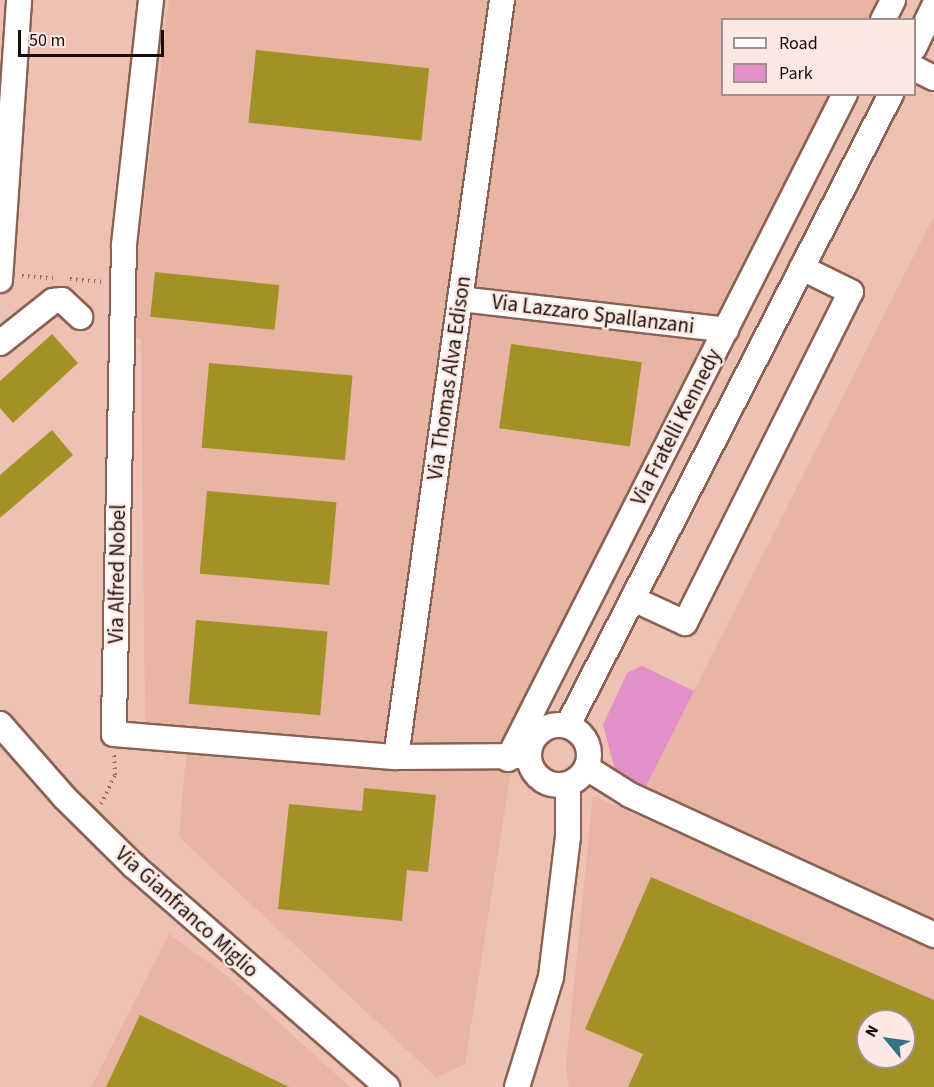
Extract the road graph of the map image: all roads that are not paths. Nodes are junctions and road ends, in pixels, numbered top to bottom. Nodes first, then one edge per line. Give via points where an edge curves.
1 (19, 0) edge
2 (151, 0) edge
3 (502, 0) edge
4 (893, 0) edge
5 (934, 6) edge
6 (884, 18) edge
7 (916, 46) edge
8 (916, 69) edge
9 (934, 78) edge
10 (844, 96) edge
11 (890, 96) edge
12 (802, 268) junction
13 (0, 274) edge
14 (0, 280) edge
15 (460, 299) junction
16 (80, 317) dead end
17 (726, 330) junction
18 (0, 343) edge
19 (633, 598) junction
20 (0, 724) edge
21 (568, 725) junction
22 (396, 757) junction
23 (518, 757) junction
24 (587, 768) junction
25 (568, 784) junction
26 (934, 935) edge
27 (387, 1087) edge
28 (517, 1087) edge

1 - 13 street
2 - 22 street, Via Alfred Nobel via 124,245 114,734
3 - 15 street, Via Thomas Alva Edison
4 - 6 street
5 - 7 street
8 - 9 street
10 - 17 street, Via Fratelli Kennedy
11 - 12 street, Via Fratelli Kennedy
12 - 19 street, Via Fratelli Kennedy
12 - 19 street via 851,292 685,623
13 - 14 street
15 - 17 street, Via Lazzaro Spallanzani
15 - 22 street, Via Thomas Alva Edison
16 - 18 street via 62,300 53,301
17 - 23 street, Via Fratelli Kennedy
19 - 21 street, Via Fratelli Kennedy
20 - 27 street, Via Gianfranco Miglio via 134,866
21 - 23 street via 548,726
21 - 24 street via 588,742
22 - 23 street
23 - 25 street via 548,783
24 - 25 street
24 - 26 street via 630,795
25 - 28 street via 568,837 551,977

